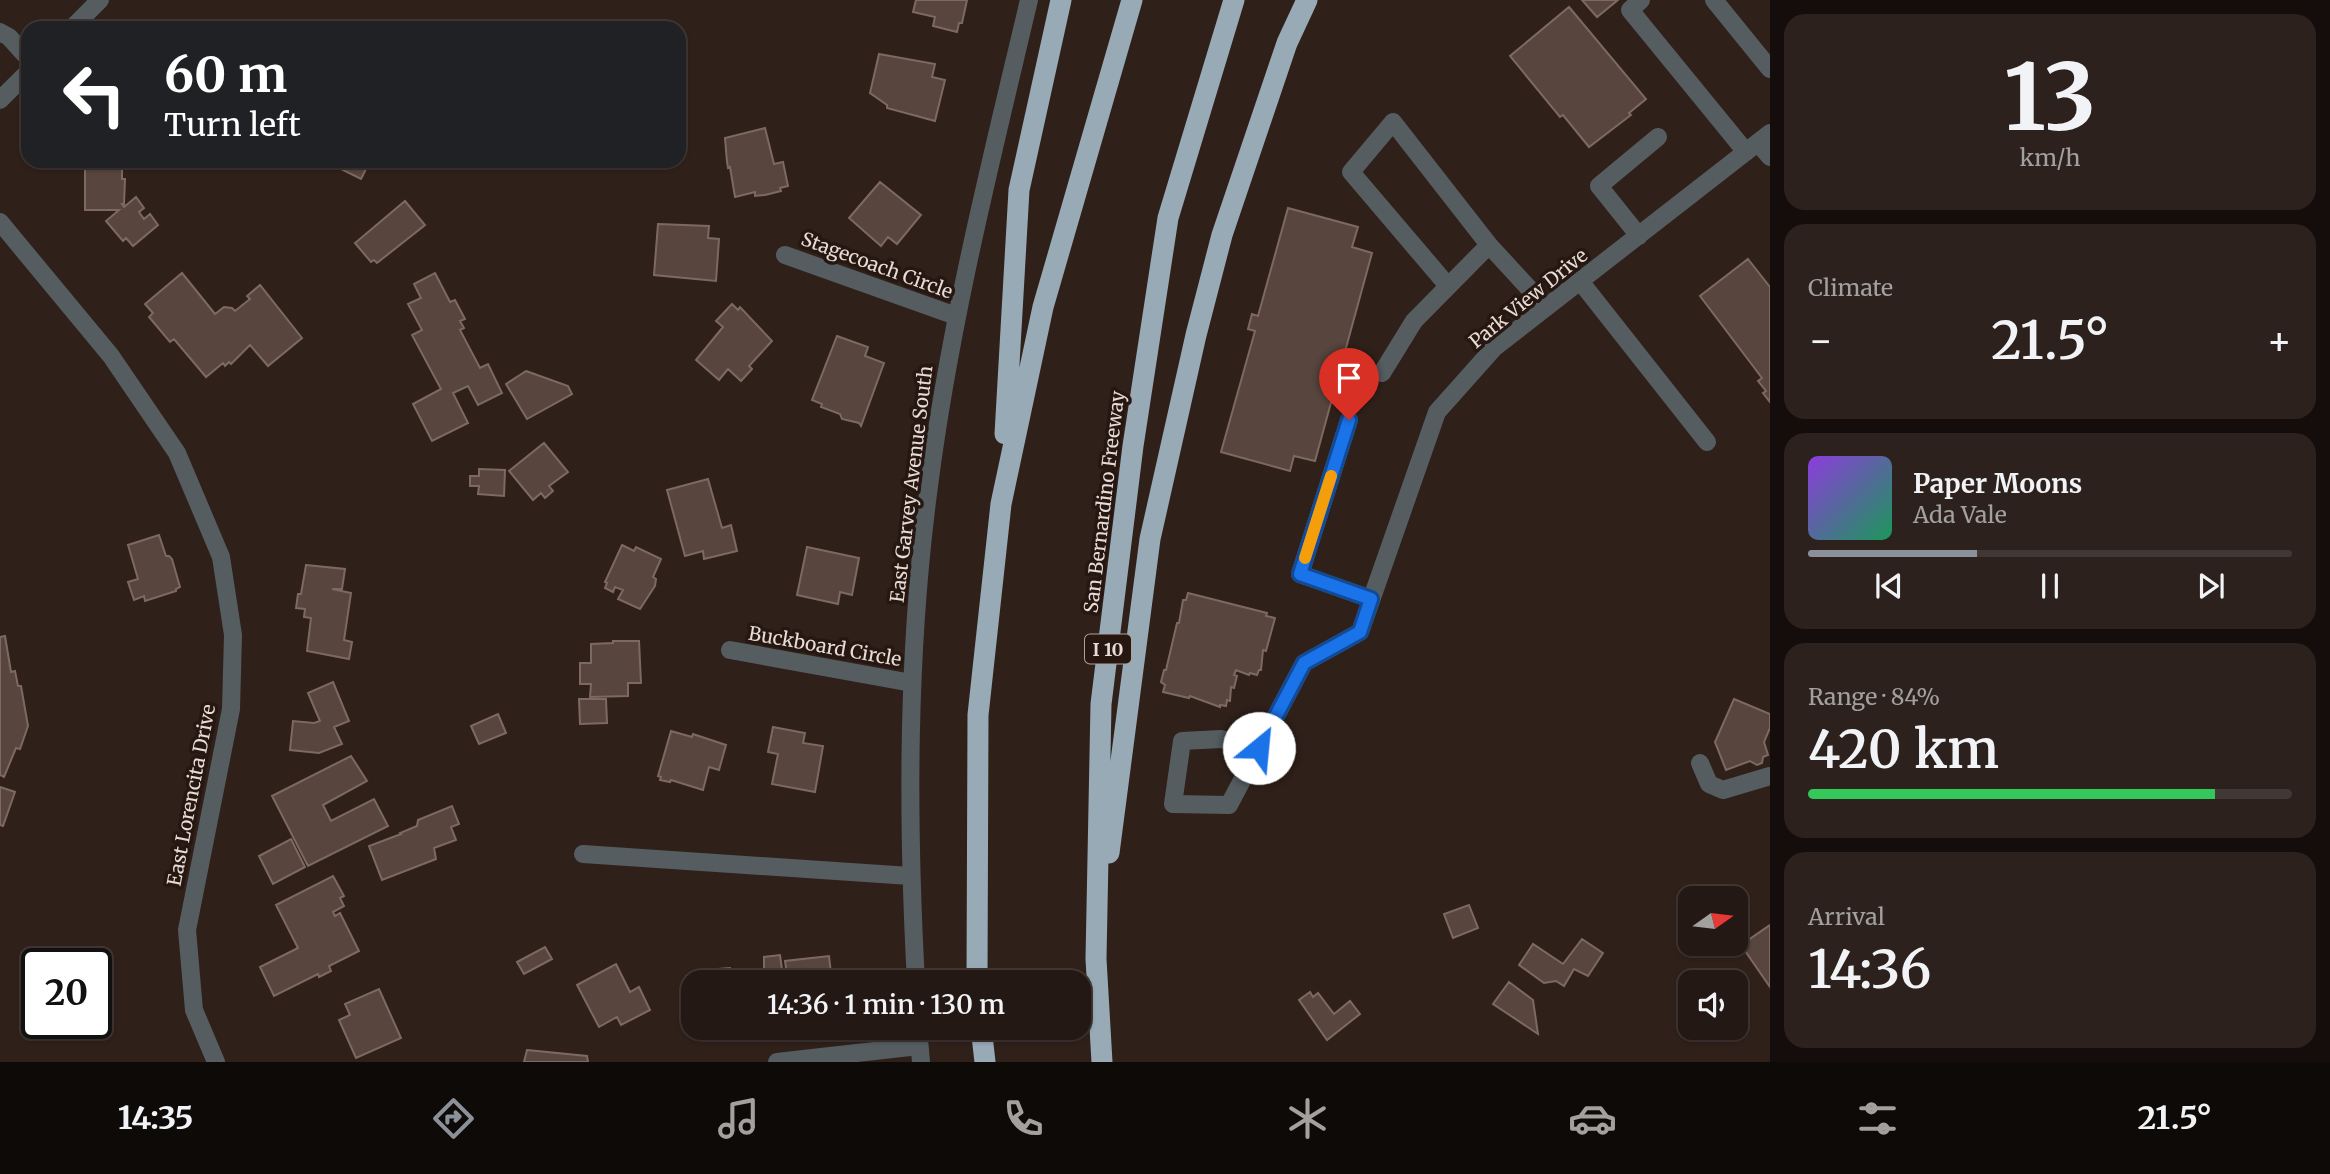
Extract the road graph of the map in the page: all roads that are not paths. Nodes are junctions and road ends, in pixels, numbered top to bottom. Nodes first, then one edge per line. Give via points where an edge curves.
1 (100, 0) edge
2 (1029, 0) edge
3 (1061, 0) edge
4 (1132, 0) edge
5 (1234, 0) edge
6 (1307, 0) edge
7 (1641, 0) edge
8 (1714, 0) edge
9 (79, 21) edge
10 (0, 32) edge
11 (21, 50) edge
12 (1770, 69) edge
13 (21, 79) edge
14 (0, 100) edge
15 (1658, 137) dead end
16 (1758, 143) edge
17 (1770, 157) edge
18 (0, 222) edge
19 (1639, 236) junction
20 (1489, 245) junction
21 (785, 255) dead end
22 (1580, 281) junction
23 (1448, 286) junction
24 (1546, 307) junction
25 (956, 316) junction
26 (1382, 373) dead end
27 (1349, 420) dead end
28 (1707, 442) dead end
29 (1001, 504) junction
30 (1371, 599) junction
31 (730, 650) dead end
32 (912, 683) junction
33 (1259, 748) junction
34 (1700, 763) dead end
35 (1770, 776) edge
36 (583, 853) dead end
37 (910, 876) junction
38 (1096, 959) junction
39 (915, 970) edge
40 (977, 970) edge
41 (982, 1040) edge
42 (920, 1054) edge
43 (216, 1062) edge
44 (776, 1062) edge
45 (985, 1062) edge
46 (1102, 1062) edge

1 - 9 street
2 - 25 street, East Garvey Avenue South
3 - 29 highway via 1019,190
4 - 29 highway via 1043,307
5 - 38 highway, San Bernardino Freeway / I 10 via 1168,218 1133,446 1101,704
6 - 38 highway via 1287,43 1222,235 1153,526
7 - 16 street via 1630,10
8 - 12 street
10 - 11 street
13 - 14 street
15 - 19 street via 1599,186
16 - 17 street
16 - 19 street, Park View Drive
18 - 43 street, East Lorencita Drive via 111,356 177,453 222,557 233,635 231,709 187,930 194,1010
19 - 22 street, Park View Drive
20 - 23 street
20 - 23 street via 1393,122 1351,172
20 - 24 street
21 - 25 street, Stagecoach Circle
22 - 24 street, Park View Drive
22 - 28 street
23 - 26 street via 1414,321
24 - 30 street, Park View Drive via 1494,348 1437,412
25 - 32 street, East Garvey Avenue South via 929,487
27 - 30 street via 1300,574
29 - 40 highway via 978,715
30 - 33 street, Park View Drive via 1360,632 1304,663
31 - 32 street, Buckboard Circle
32 - 37 street, East Garvey Avenue South
33 - 33 street via 1229,805 1173,804 1182,741 1221,739
34 - 35 street via 1709,784 1723,790
36 - 37 street
37 - 39 street, East Garvey Avenue South
38 - 46 highway, San Bernardino Freeway / I 10
41 - 45 highway
42 - 44 street

